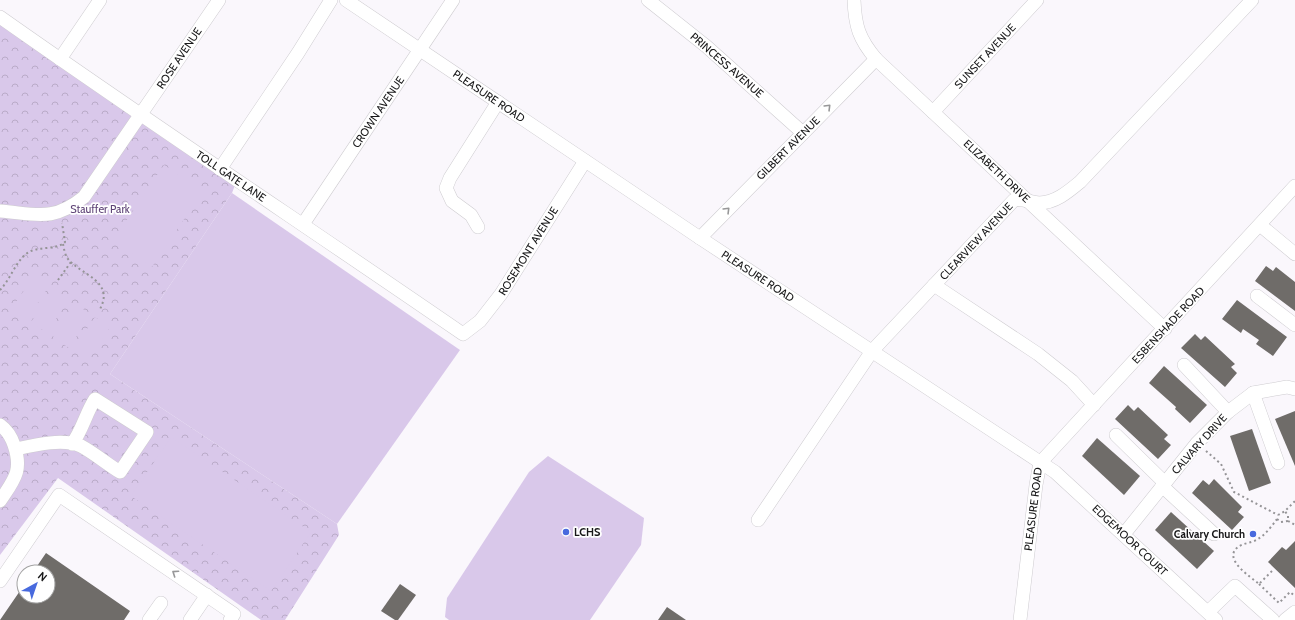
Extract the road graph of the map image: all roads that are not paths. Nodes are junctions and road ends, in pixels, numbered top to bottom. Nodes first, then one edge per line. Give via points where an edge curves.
1 (100, 0) edge
2 (219, 0) edge
3 (331, 0) edge
4 (346, 0) edge
5 (453, 0) edge
6 (648, 0) edge
7 (854, 0) edge
8 (1037, 0) edge
9 (1252, 0) edge
10 (0, 17) edge
11 (419, 49) junction
12 (60, 59) junction
13 (876, 59) junction
14 (498, 102) junction
15 (933, 112) junction
16 (140, 115) junction
17 (803, 133) junction
18 (585, 161) junction
19 (220, 169) junction
20 (1295, 186) edge
21 (1028, 201) junction
22 (0, 211) edge
23 (303, 224) junction
24 (1260, 225) junction
25 (478, 227) dead end
26 (700, 238) junction
27 (1295, 254) edge
28 (934, 285) junction
29 (1257, 296) dead end
30 (1295, 324) edge
31 (1165, 329) junction
32 (463, 334) joint
33 (872, 351) junction
34 (1184, 365) dead end
35 (1295, 387) edge
36 (1253, 393) junction
37 (1094, 405) junction
38 (1228, 412) junction
39 (0, 425) edge
40 (1116, 435) dead end
41 (72, 444) junction
42 (16, 449) junction
43 (1040, 463) junction
44 (1278, 463) dead end
45 (1163, 485) junction
46 (0, 501) edge
47 (758, 520) dead end
48 (1124, 534) junction
49 (1214, 534) dead end
50 (0, 581) edge
51 (207, 595) junction
52 (161, 603) dead end
53 (1295, 612) edge
54 (1212, 616) edge
55 (149, 620) edge
56 (190, 620) edge
57 (230, 620) edge
58 (1020, 620) edge
59 (1273, 620) edge
60 (1285, 620) edge

1 - 12 street
2 - 16 street, ROSE AVENUE
3 - 19 street
4 - 11 street, PLEASURE ROAD
5 - 11 street, CROWN AVENUE
6 - 17 street, PRINCESS AVENUE via 706,46
7 - 13 street, ELIZABETH DRIVE via 858,31 865,46
8 - 15 street, SUNSET AVENUE
9 - 21 street, CLEARVIEW AVENUE via 1080,182 1059,198 1039,203
10 - 12 street, TOLL GATE LANE
11 - 14 street, PLEASURE ROAD
11 - 23 street, CROWN AVENUE
12 - 16 street, TOLL GATE LANE
13 - 15 street, ELIZABETH DRIVE
17 -> 13 street, GILBERT AVENUE
14 - 18 street, PLEASURE ROAD
14 - 25 street via 446,188 452,201 471,215
15 - 21 street, ELIZABETH DRIVE
16 - 19 street, TOLL GATE LANE
16 - 22 street, ROSE AVENUE via 84,197 70,208 49,215
26 -> 17 street, GILBERT AVENUE
18 - 26 street, PLEASURE ROAD
18 - 32 street, ROSEMONT AVENUE via 501,294 480,321
19 - 23 street, TOLL GATE LANE
20 - 24 street, ESBENSHADE ROAD
21 - 28 street, CLEARVIEW AVENUE via 1014,200
21 - 31 street, ELIZABETH DRIVE
23 - 32 street, TOLL GATE LANE
24 - 27 street
24 - 31 street, ESBENSHADE ROAD
26 - 33 street, PLEASURE ROAD
28 - 33 street, CLEARVIEW AVENUE
28 - 37 street via 1038,354 1072,381
29 - 30 street
31 - 37 street, ESBENSHADE ROAD
33 - 43 street, PLEASURE ROAD
33 - 47 street, CLEARVIEW AVENUE
34 - 38 street
35 - 36 street, CALVARY DRIVE
36 - 38 street, CALVARY DRIVE
36 - 44 street
37 - 43 street, ESBENSHADE ROAD
38 - 45 street, CALVARY DRIVE via 1197,443
39 - 42 street via 6,429
40 - 45 street
41 - 41 street via 80,446 120,472 147,432 95,399
41 - 42 street via 42,443
42 - 46 street via 18,469 15,479
43 - 48 street, EDGEMOOR COURT via 1064,479
43 - 58 street, PLEASURE ROAD
45 - 48 street, CALVARY DRIVE
45 - 49 street
48 - 54 street, EDGEMOOR COURT
51 -> 50 street via 59,495
51 - 56 street
51 - 57 street via 234,614
52 - 55 street
53 - 60 street
54 - 59 street via 1235,586

